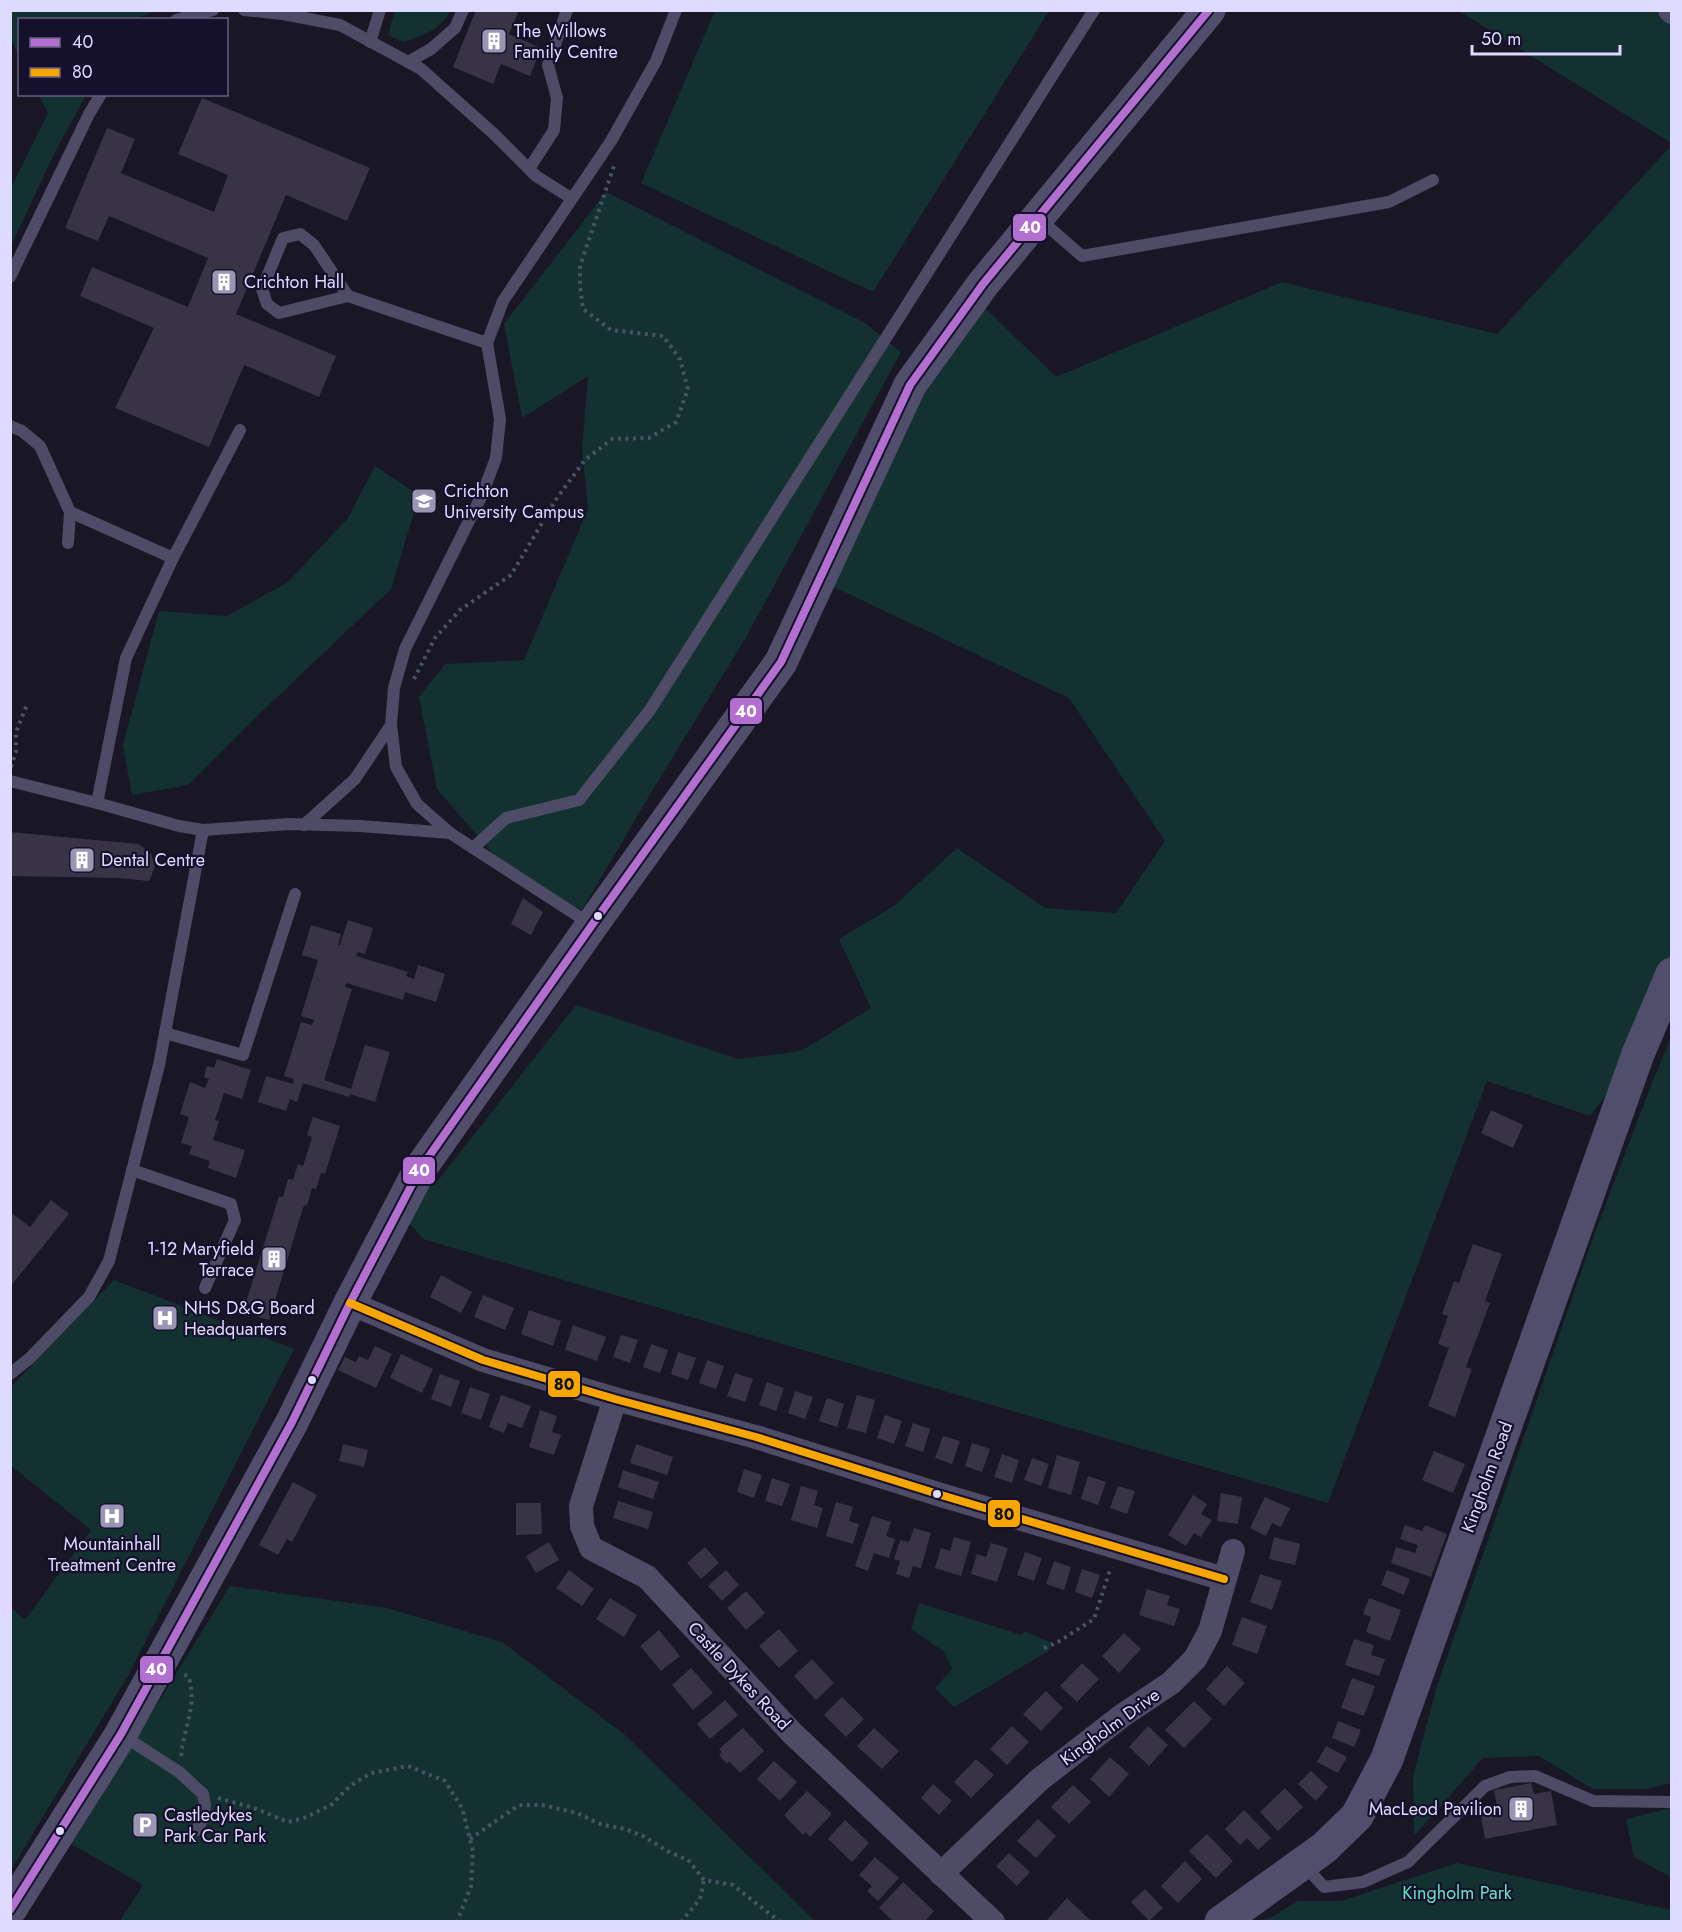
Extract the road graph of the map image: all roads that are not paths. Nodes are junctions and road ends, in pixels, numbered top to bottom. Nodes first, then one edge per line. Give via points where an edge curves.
1 (213, 10) edge
2 (244, 10) edge
3 (380, 10) edge
4 (463, 10) edge
5 (567, 10) edge
6 (676, 10) edge
7 (1094, 10) edge
8 (1209, 10) edge
9 (183, 18) edge
10 (370, 42) junction
11 (408, 62) junction
12 (100, 96) edge
13 (530, 170) junction
14 (1433, 180) dead end
15 (572, 198) junction
16 (1038, 217) junction
17 (10, 278) edge
18 (348, 296) junction
19 (487, 343) junction
20 (10, 426) edge
21 (240, 430) dead end
22 (70, 512) junction
23 (68, 543) dead end
24 (173, 558) junction
25 (391, 725) junction
26 (10, 782) edge
27 (97, 803) junction
28 (304, 825) junction
29 (203, 830) junction
30 (450, 833) junction
31 (473, 848) junction
32 (295, 894) dead end
33 (592, 925) junction
34 (1671, 974) edge
35 (165, 1033) junction
36 (132, 1170) junction
37 (205, 1288) dead end
38 (350, 1303) junction
39 (10, 1374) edge
40 (615, 1399) junction
41 (1233, 1551) dead end
42 (1224, 1579) junction
43 (121, 1734) junction
44 (1671, 1802) edge
45 (197, 1830) dead end
46 (1303, 1864) junction
47 (941, 1874) junction
48 (10, 1910) edge
49 (993, 1922) edge
50 (1221, 1922) edge

1 - 9 lane
2 - 10 lane via 340,25
3 - 10 lane
4 - 11 lane via 455,28
5 - 13 lane via 548,65 557,98 554,130
6 - 15 lane via 656,61
7 - 31 lane via 650,710 579,800 506,818
8 - 16 main road
10 - 11 lane
11 - 13 lane via 421,69
12 - 17 lane
13 - 15 lane
14 - 16 lane via 1389,202 1082,256
15 - 19 lane via 503,301
16 - 33 main road via 982,284 910,385 781,662
18 - 18 lane via 314,245 300,234 283,238 262,288 267,304 279,313
18 - 19 lane
19 - 25 lane via 500,419 496,458 482,495 405,649 394,688
20 - 22 lane via 40,446
21 - 24 lane
22 - 23 lane
22 - 24 lane
24 - 27 lane via 126,658
25 - 28 lane via 355,779
25 - 30 lane via 396,767 417,804
26 - 27 lane
27 - 29 lane
28 - 29 lane
28 - 30 lane
29 - 35 lane
30 - 31 lane
31 - 33 lane
32 - 35 lane via 243,1055
33 - 38 main road via 420,1169
34 - 46 main road, Kingholm Road via 1638,1054 1387,1759 1357,1816
35 - 36 lane
36 - 37 lane via 231,1204 235,1220
36 - 39 lane via 109,1261 89,1297
38 - 40 street via 483,1360
38 - 43 main road via 292,1422
40 - 42 street via 756,1437
40 - 47 street, Castle Dykes Road via 581,1506 582,1526 591,1548 647,1577 792,1733
41 - 42 street, Kingholm Drive
42 - 47 street, Kingholm Drive via 1210,1630 1195,1659 1171,1683 1039,1780
43 - 45 lane via 179,1772 203,1794 203,1818
43 - 48 main road
44 - 46 lane via 1593,1800 1535,1776 1510,1777 1485,1786 1408,1862 1363,1882 1324,1887
46 - 50 main road, Kingholm Road
47 - 49 street, Castle Dykes Road

